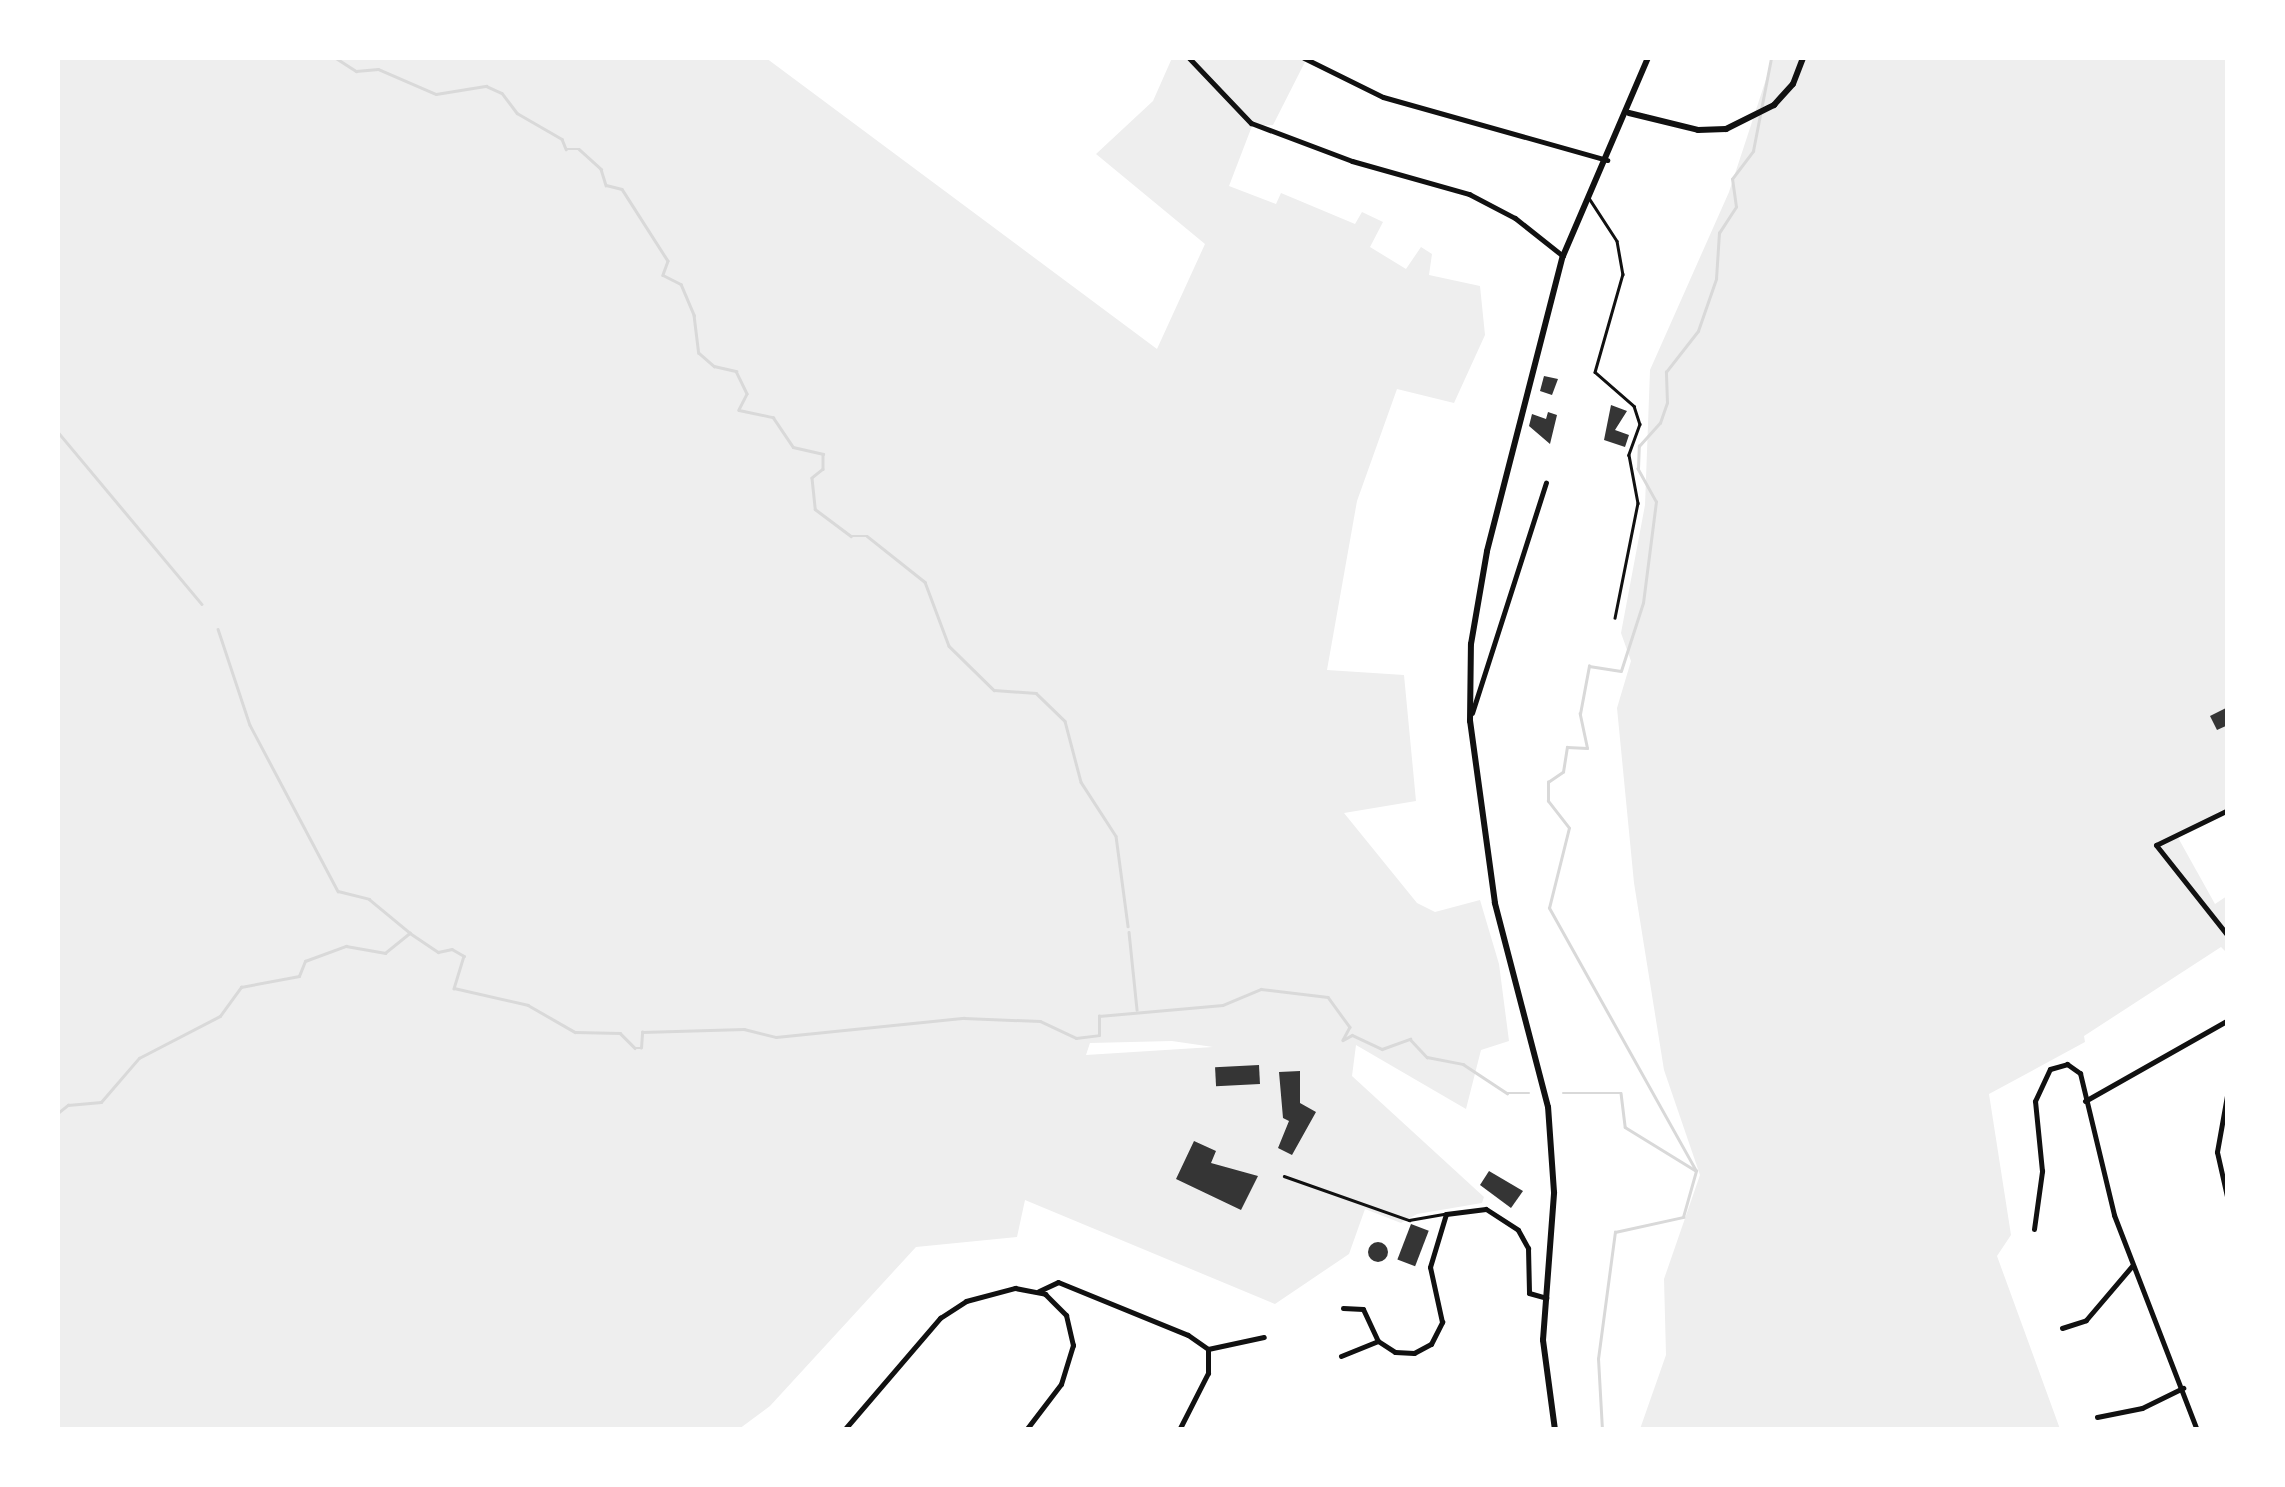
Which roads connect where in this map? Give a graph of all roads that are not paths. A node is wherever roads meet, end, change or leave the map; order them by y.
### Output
1 (1189, 58) edge
2 (1304, 58) edge
3 (1648, 58) edge
4 (1803, 58) edge
5 (1629, 114) junction
6 (1607, 160) junction
7 (1588, 198) junction
8 (1562, 256) junction
9 (1546, 483) dead end
10 (1615, 618) dead end
11 (1470, 720) junction
12 (2228, 810) edge
13 (2228, 936) edge
14 (2228, 1020) edge
15 (2228, 1090) edge
16 (2085, 1101) junction
17 (1284, 1176) dead end
18 (2228, 1201) edge
19 (1446, 1214) junction
20 (2034, 1230) dead end
21 (2132, 1266) junction
22 (1039, 1291) junction
23 (1546, 1298) junction
24 (1344, 1308) dead end
25 (2062, 1328) dead end
26 (1264, 1336) dead end
27 (1378, 1341) junction
28 (1208, 1350) junction
29 (1341, 1356) dead end
30 (2183, 1388) junction
31 (2097, 1417) dead end
32 (844, 1430) edge
33 (1026, 1430) edge
34 (1179, 1430) edge
35 (1555, 1430) edge
36 (2197, 1430) edge

1 - 8 street
2 - 6 street
3 - 5 street
4 - 5 street
5 - 6 street
6 - 7 street
7 - 8 street
7 - 10 lane
8 - 11 street
9 - 11 street
11 - 23 street
12 - 13 street
14 - 16 street
15 - 18 street
16 - 20 street
16 - 21 street
17 - 19 lane
19 - 23 street
19 - 27 street
21 - 25 street
21 - 30 street
22 - 28 street
22 - 32 street
22 - 33 street
23 - 35 street
24 - 27 street
26 - 28 street
27 - 29 street
28 - 34 street
30 - 31 street
30 - 36 street

